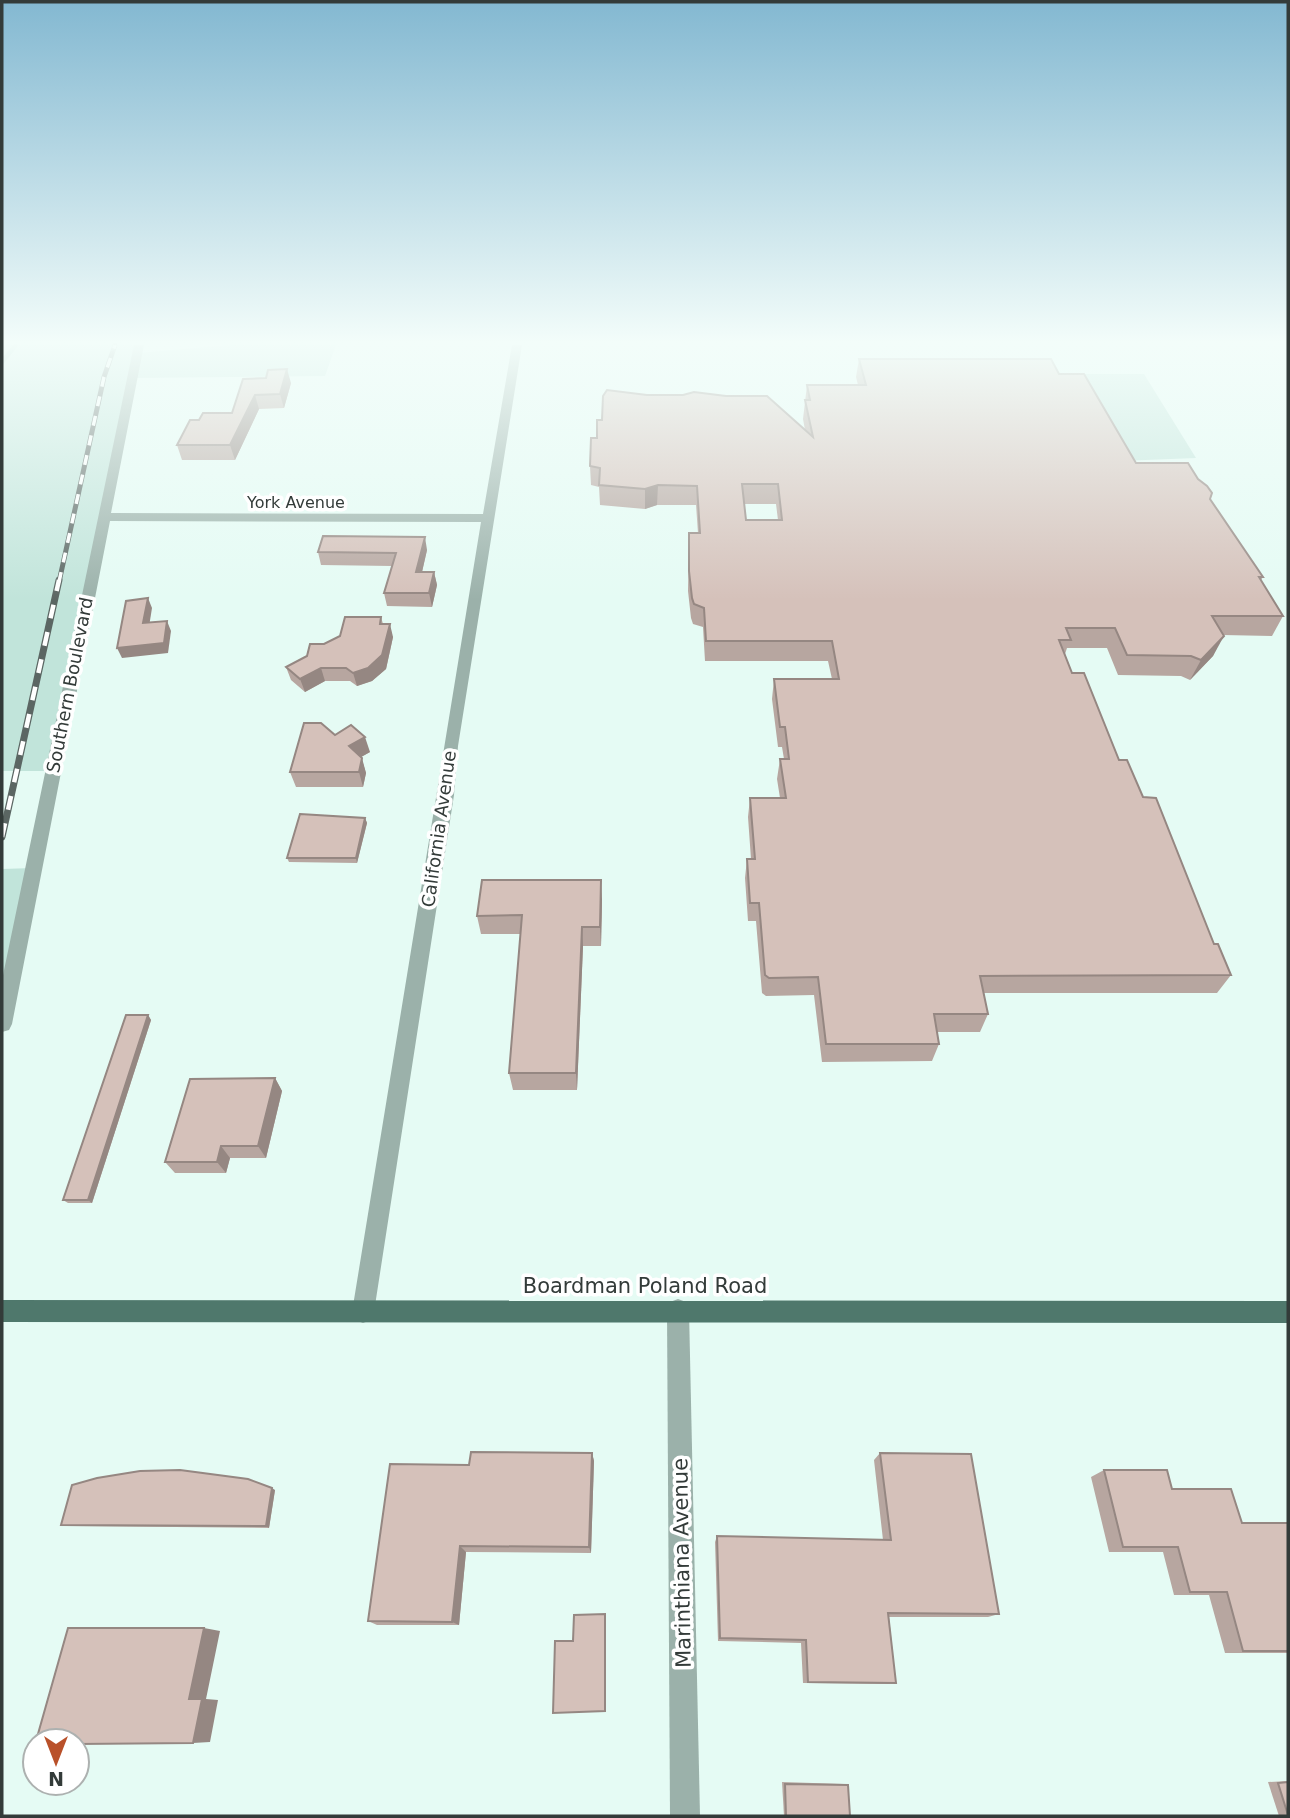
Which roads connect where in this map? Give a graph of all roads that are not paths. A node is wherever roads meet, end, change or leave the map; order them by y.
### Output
1 (121, 430) edge
2 (503, 430) edge
3 (103, 517) junction
4 (489, 518) junction
5 (2, 1024) edge
6 (678, 1310) junction
7 (2, 1311) edge
8 (363, 1312) junction
9 (1288, 1312) edge
10 (685, 1816) edge

1 - 3 street, Southern Boulevard
2 - 4 street, California Avenue
3 - 4 street, York Avenue
3 - 5 street, Southern Boulevard
4 - 8 street, California Avenue
6 - 8 main road, Boardman Poland Road
6 - 9 main road, Boardman Poland Road
6 - 10 street, Marinthiana Avenue
7 - 8 main road, Boardman Poland Road

